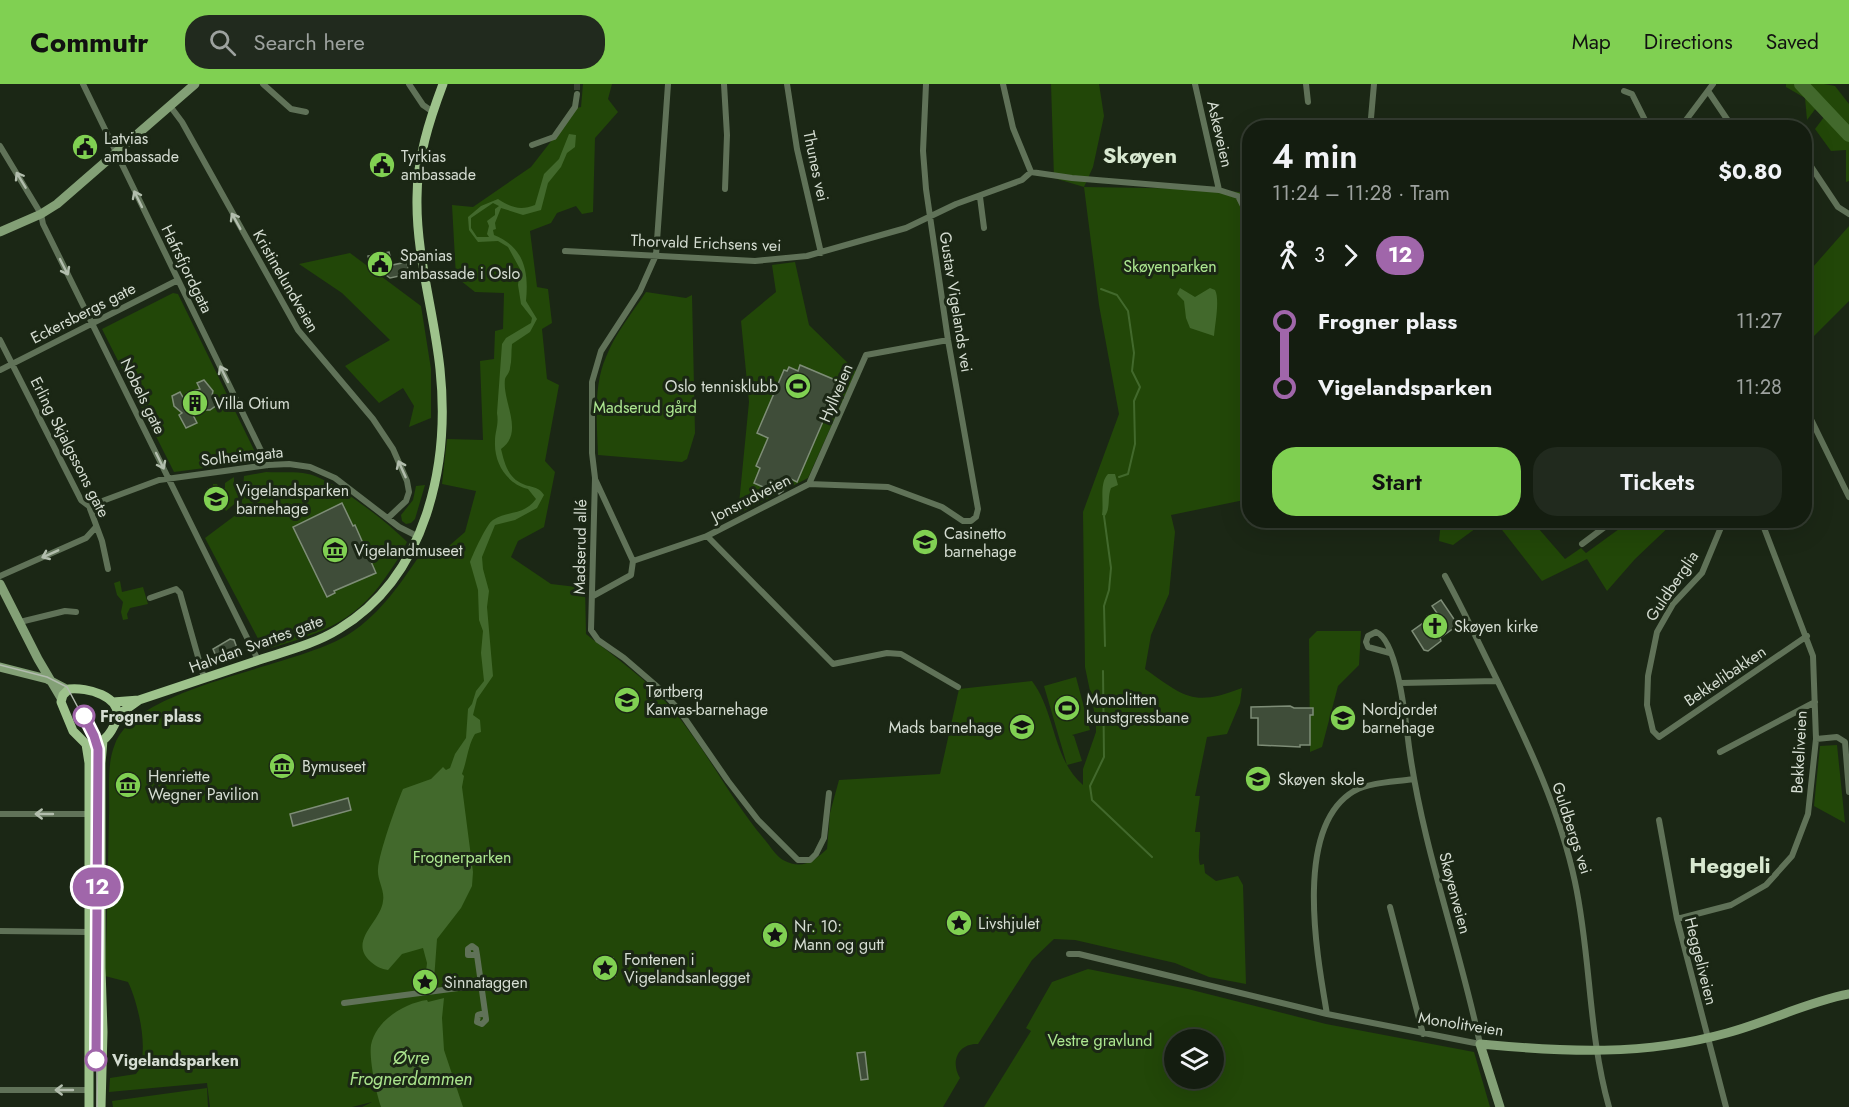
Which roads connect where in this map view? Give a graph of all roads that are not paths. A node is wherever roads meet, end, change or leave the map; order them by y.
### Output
1 (83, 84) edge
2 (195, 84) edge
3 (263, 84) edge
4 (409, 84) edge
5 (443, 84) edge
6 (668, 84) edge
7 (724, 84) edge
8 (787, 84) edge
9 (926, 84) edge
10 (1003, 84) edge
11 (1195, 84) edge
12 (1306, 84) edge
13 (1374, 84) edge
14 (1713, 84) edge
15 (1624, 91) dead end
16 (1708, 91) junction
17 (577, 94) tunnel mouth
18 (1308, 102) dead end
19 (170, 106) junction
20 (306, 112) dead end
21 (433, 112) junction
22 (1371, 118) dead end
23 (1645, 120) edge
24 (1686, 120) edge
25 (1728, 120) edge
26 (0, 146) edge
27 (532, 146) dead end
28 (116, 153) junction
29 (1812, 168) edge
30 (1031, 172) junction
31 (725, 189) dead end
32 (1219, 190) junction
33 (980, 196) junction
34 (1242, 204) edge
35 (41, 214) junction
36 (1849, 214) edge
37 (930, 218) junction
38 (984, 228) dead end
39 (0, 232) edge
40 (565, 251) dead end
41 (821, 253) junction
42 (656, 255) junction
43 (178, 280) junction
44 (93, 324) junction
45 (0, 340) edge
46 (948, 340) junction
47 (12, 364) junction
48 (0, 370) edge
49 (1812, 421) edge
50 (268, 465) junction
51 (169, 478) junction
52 (595, 478) junction
53 (809, 484) junction
54 (1849, 497) edge
55 (89, 506) junction
56 (388, 518) junction
57 (971, 521) joint
58 (96, 527) junction
59 (1603, 528) edge
60 (1721, 528) edge
61 (1764, 528) edge
62 (707, 536) junction
63 (419, 537) junction
64 (1582, 544) dead end
65 (633, 561) junction
66 (108, 569) dead end
67 (0, 576) edge
68 (1445, 576) dead end
69 (0, 584) edge
70 (592, 596) junction
71 (150, 598) dead end
72 (75, 612) dead end
73 (20, 622) junction
74 (1807, 636) junction
75 (1390, 653) dead end
76 (258, 660) junction
77 (0, 667) edge
78 (204, 678) junction
79 (47, 679) junction
80 (1497, 681) junction
81 (1400, 683) junction
82 (958, 687) dead end
83 (64, 694) junction
84 (139, 700) junction
85 (113, 702) junction
86 (1815, 702) junction
87 (118, 715) junction
88 (1659, 737) joint
89 (1816, 739) junction
90 (103, 740) junction
91 (86, 744) junction
92 (1720, 752) dead end
93 (1413, 778) junction
94 (1849, 792) edge
95 (829, 793) dead end
96 (0, 814) edge
97 (89, 814) junction
98 (1659, 820) dead end
99 (1390, 907) dead end
100 (1677, 919) junction
101 (0, 932) edge
102 (89, 932) junction
103 (1069, 954) dead end
104 (477, 955) dead end
105 (481, 985) junction
106 (1849, 994) edge
107 (344, 1003) dead end
108 (485, 1013) dead end
109 (1327, 1014) junction
110 (1423, 1034) junction
111 (1706, 1038) junction
112 (1480, 1044) junction
113 (1596, 1052) junction
114 (0, 1090) edge
115 (89, 1090) junction
116 (89, 1107) edge
117 (101, 1107) edge
118 (1500, 1107) edge
119 (1609, 1107) edge
120 (1726, 1107) edge

1 - 28 street, Hafrsfjordgata
2 - 19 street
3 - 20 street
4 - 21 street
5 - 21 main road, Halvdan Svartes gate
6 - 42 street, Madserud allé
7 - 31 street
8 - 41 street, Thunes vei
9 - 37 street, Gustav Vigelands vei
10 - 30 street
11 - 32 street, Askeveien
12 - 18 street
13 - 22 street
14 - 16 street
15 - 23 street
16 - 24 street
16 - 25 street
17 - 27 street
19 - 28 street
56 -> 19 street, Kristinelundveien
21 - 63 main road, Halvdan Svartes gate
35 -> 26 street, Nobels gate
28 - 35 street
43 -> 28 street, Hafrsfjordgata
29 - 36 street
30 - 32 street
30 - 33 street, Thorvald Erichsens vei
32 - 34 street
33 - 37 street, Thorvald Erichsens vei
33 - 38 street
35 - 39 street
35 -> 44 street, Nobels gate
37 - 41 street, Thorvald Erichsens vei
37 - 46 street, Gustav Vigelands vei
40 - 42 street, Thorvald Erichsens vei
41 - 42 street, Thorvald Erichsens vei
42 - 52 street, Madserud allé
43 - 44 street, Eckersbergs gate
50 -> 43 street, Hafrsfjordgata
44 - 47 street, Eckersbergs gate
44 -> 51 street, Nobels gate
45 - 47 street, Erling Skjalgssons gate
46 - 53 street, Hyllveien
46 - 57 street, Gustav Vigelands vei
47 - 48 street, Eckersbergs gate
47 - 55 street, Erling Skjalgssons gate
49 - 54 street
50 - 51 street, Solheimgata
50 - 56 street, Solheimgata
51 - 55 street, Solheimgata
51 - 76 street, Nobels gate
52 - 65 street
52 - 70 street, Madserud allé
53 - 57 street, Jonsrudveien
53 - 62 street, Jonsrudveien
55 - 58 street, Erling Skjalgssons gate
56 - 63 street, Solheimgata
58 - 66 street, Erling Skjalgssons gate
58 -> 67 street
59 - 64 street
60 - 88 street, Guldberglia
61 - 74 street, Bekkeliveien
62 - 65 street, Jonsrudveien
62 - 82 street
63 - 76 main road, Halvdan Svartes gate
65 - 70 street
68 - 80 street, Guldbergs vei
69 - 73 street
70 - 95 street, Madserud allé
71 - 78 street
72 - 73 street
73 - 79 street
74 - 86 street, Bekkeliveien
74 - 88 street, Bekkelibakken
75 - 81 street, Skøyenveien
76 - 78 main road, Halvdan Svartes gate
77 - 79 street
78 - 84 main road, Halvdan Svartes gate
79 - 83 street
80 - 81 street
80 - 113 street, Guldbergs vei
81 - 93 street, Skøyenveien
83 - 85 main road
83 - 91 main road
84 - 85 main road, Halvdan Svartes gate
84 - 87 main road, Halvdan Svartes gate
85 - 87 main road
86 - 89 street, Bekkeliveien
86 - 92 street
87 - 90 main road
89 - 94 street
89 - 100 street, Bekkeliveien
90 - 91 main road
90 - 117 main road
91 - 97 main road
93 - 109 street
93 - 112 street, Skøyenveien
97 -> 96 street
97 - 102 main road
98 - 100 street, Heggeliveien
99 - 110 street
100 - 111 street, Heggeliveien
101 - 102 street
102 - 115 main road
103 - 109 street, Monolitveien
104 - 105 street
105 - 107 street
105 - 108 street
106 - 111 street, Monolitveien
109 - 110 street, Monolitveien
110 - 112 street, Monolitveien
111 - 113 street, Monolitveien
111 - 120 street, Heggeliveien
112 - 113 street, Monolitveien
112 - 118 street, Skøyenveien
113 - 119 street, Guldbergs vei
115 -> 114 street
115 - 116 main road

